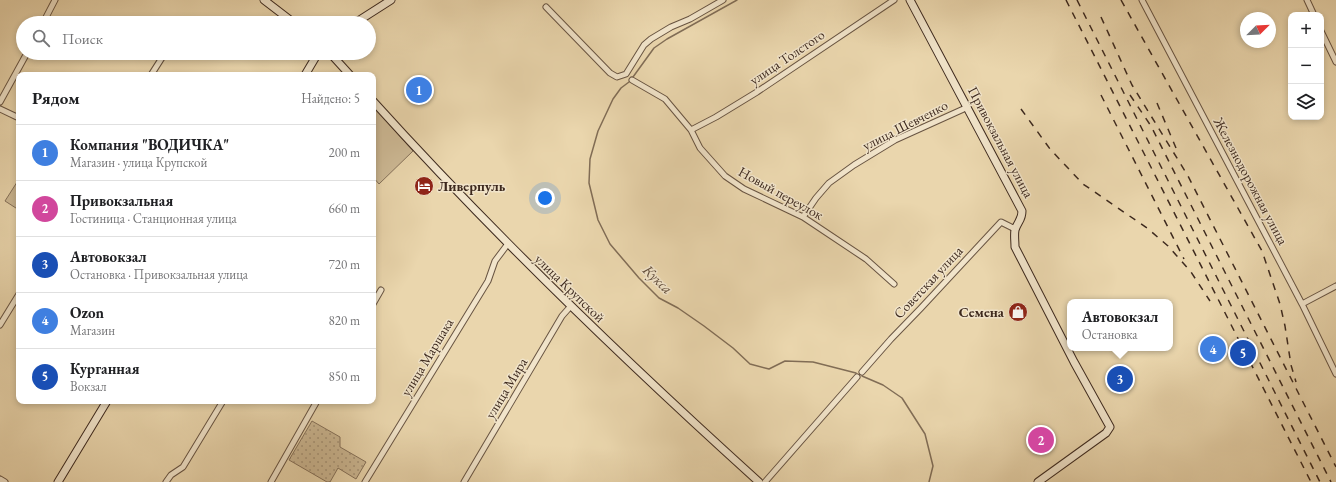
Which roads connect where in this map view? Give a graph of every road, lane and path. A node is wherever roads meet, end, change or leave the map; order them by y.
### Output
1 (56, 0) edge
2 (264, 0) edge
3 (391, 0) edge
4 (723, 0) edge
5 (894, 0) edge
6 (910, 0) edge
7 (1142, 0) edge
8 (1307, 0) edge
9 (546, 7) dead end
10 (1313, 12) edge
11 (47, 16) edge
12 (285, 16) edge
13 (366, 16) edge
14 (1324, 37) edge
15 (23, 60) edge
16 (161, 60) edge
17 (314, 60) edge
18 (336, 60) edge
19 (1336, 62) edge
20 (17, 72) edge
21 (153, 72) edge
22 (307, 72) edge
23 (347, 72) edge
24 (16, 73) edge
25 (632, 80) dead end
26 (0, 102) edge
27 (376, 104) edge
28 (968, 107) junction
29 (0, 109) edge
30 (16, 117) edge
31 (691, 130) junction
32 (803, 217) junction
33 (1015, 229) junction
34 (507, 245) junction
35 (894, 284) dead end
36 (1336, 286) edge
37 (381, 290) dead end
38 (16, 299) edge
39 (376, 299) edge
40 (1302, 304) junction
41 (570, 307) junction
42 (0, 325) edge
43 (1067, 348) edge
44 (1068, 351) edge
45 (862, 372) dead end
46 (1336, 374) edge
47 (858, 377) dead end
48 (105, 404) edge
49 (221, 404) edge
50 (315, 404) edge
51 (0, 479) edge
52 (5, 482) edge
53 (58, 482) edge
54 (166, 482) edge
55 (270, 482) edge
56 (365, 482) edge
57 (464, 482) edge
58 (759, 482) edge
59 (765, 482) edge
60 (1038, 482) edge

1 - 11 street
2 - 12 street
3 - 13 street
4 - 9 street
5 - 31 street, улица Толстого
6 - 28 street, Привокзальная улица
7 - 40 street, Железнодорожная улица
8 - 10 street
14 - 19 street
15 - 20 street
16 - 21 street
17 - 22 street
18 - 23 street
24 - 26 street
25 - 31 street, Новый переулок
27 - 34 street, улица Крупской
28 - 32 street, улица Шевченко
28 - 33 street, Привокзальная улица
29 - 30 street
31 - 32 street, Новый переулок
32 - 35 street, Новый переулок
33 - 43 street, Привокзальная улица
33 - 45 street, Советская улица
34 - 41 street, улица Крупской
34 - 56 street, улица Маршака
36 - 40 street
37 - 39 street
38 - 42 street
40 - 46 street, Железнодорожная улица
41 - 57 street, улица Мира
41 - 58 street, улица Крупской
44 - 60 street, Привокзальная улица
47 - 59 street
48 - 53 street
49 - 54 street
50 - 55 street
51 - 52 street

